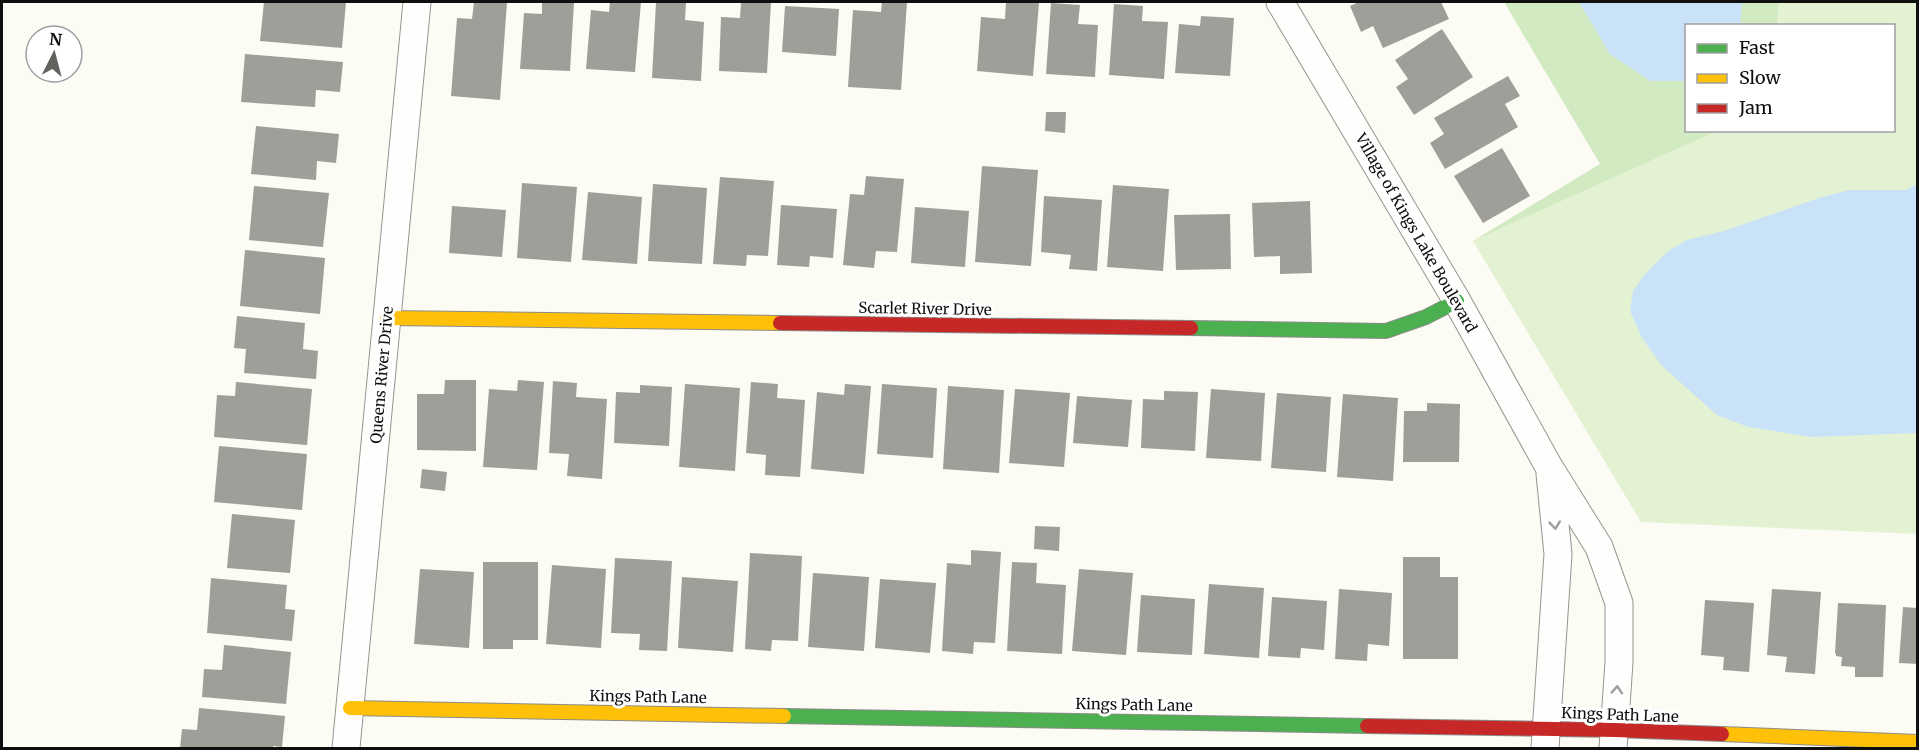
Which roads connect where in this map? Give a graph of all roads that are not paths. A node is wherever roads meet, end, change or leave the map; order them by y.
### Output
1 (417, 2) edge
2 (1280, 2) edge
3 (1457, 302) junction
4 (387, 318) junction
5 (1549, 467) junction
6 (350, 708) junction
7 (1546, 739) edge
8 (1614, 739) edge
9 (1917, 742) edge
10 (346, 748) edge

1 - 4 street, Queens River Drive
2 - 3 street, Village of Kings Lake Boulevard
3 - 4 street, Scarlet River Drive
3 - 5 street, Village of Kings Lake Boulevard
4 - 6 street, Queens River Drive
5 -> 7 street, Village of Kings Lake Boulevard
8 -> 5 street, Village of Kings Lake Boulevard
6 - 7 street, Kings Path Lane
6 - 10 street, Queens River Drive
7 - 8 street, Kings Path Lane
8 - 9 street, Kings Path Lane

